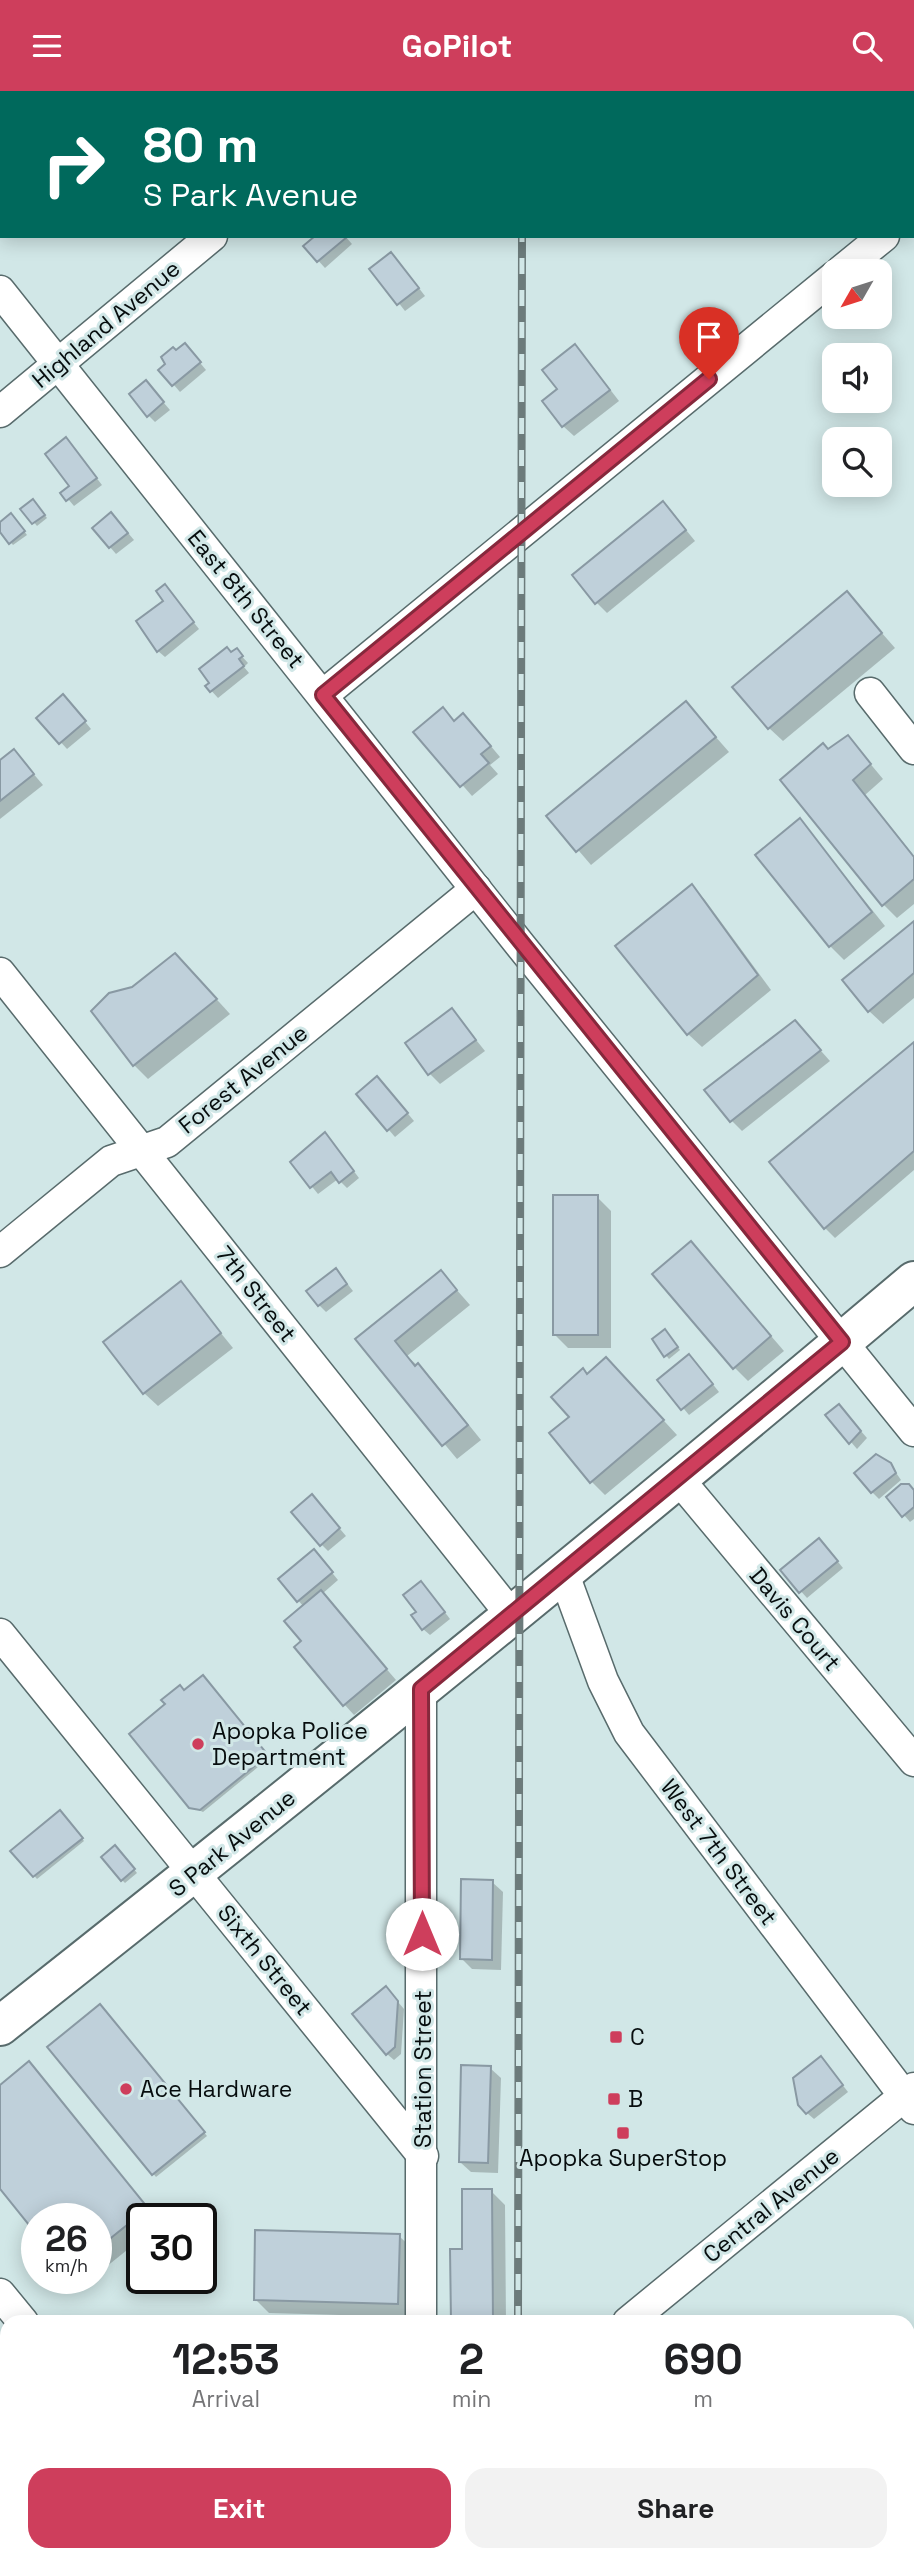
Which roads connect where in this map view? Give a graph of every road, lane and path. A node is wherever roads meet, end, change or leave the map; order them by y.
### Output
1 (210, 238) edge
2 (882, 238) edge
3 (856, 259) edge
4 (822, 288) edge
5 (0, 291) edge
6 (58, 363) junction
7 (0, 412) edge
8 (870, 693) dead end
9 (323, 695) junction
10 (914, 749) edge
11 (476, 889) junction
12 (0, 972) edge
13 (143, 1151) junction
14 (0, 1252) edge
15 (914, 1281) edge
16 (842, 1342) junction
17 (914, 1431) edge
18 (677, 1477) junction
19 (564, 1572) junction
20 (512, 1616) junction
21 (0, 1634) edge
22 (421, 1689) junction
23 (914, 1761) edge
24 (196, 1873) junction
25 (0, 2026) edge
26 (910, 2098) edge
27 (423, 2156) junction
28 (0, 2294) edge
29 (17, 2315) edge
30 (421, 2315) edge
31 (637, 2315) edge

1 - 6 street, Highland Avenue
2 - 3 street
4 - 9 street
5 - 6 street, East 8th Street
6 - 7 street, Highland Avenue
6 - 9 street, East 8th Street
8 - 10 street
9 - 11 street, East 8th Street
11 - 13 street, Forest Avenue
11 - 16 street, East 8th Street
12 - 13 street, 7th Street
13 - 14 street, Forest Avenue
13 - 20 street, 7th Street
15 - 16 main road, S Park Avenue
16 - 17 street, East 8th Street
16 - 18 main road, S Park Avenue
18 - 19 main road, S Park Avenue
18 - 23 street, Davis Court
19 - 20 main road, S Park Avenue
19 - 26 street, West 7th Street
20 - 22 main road, S Park Avenue
21 - 24 street, Sixth Street
22 - 24 main road, S Park Avenue
22 - 27 street, Station Street
24 - 25 main road, S Park Avenue
24 - 27 street, Sixth Street
26 - 31 street, Central Avenue
27 - 30 street, Station Street
28 - 29 street

